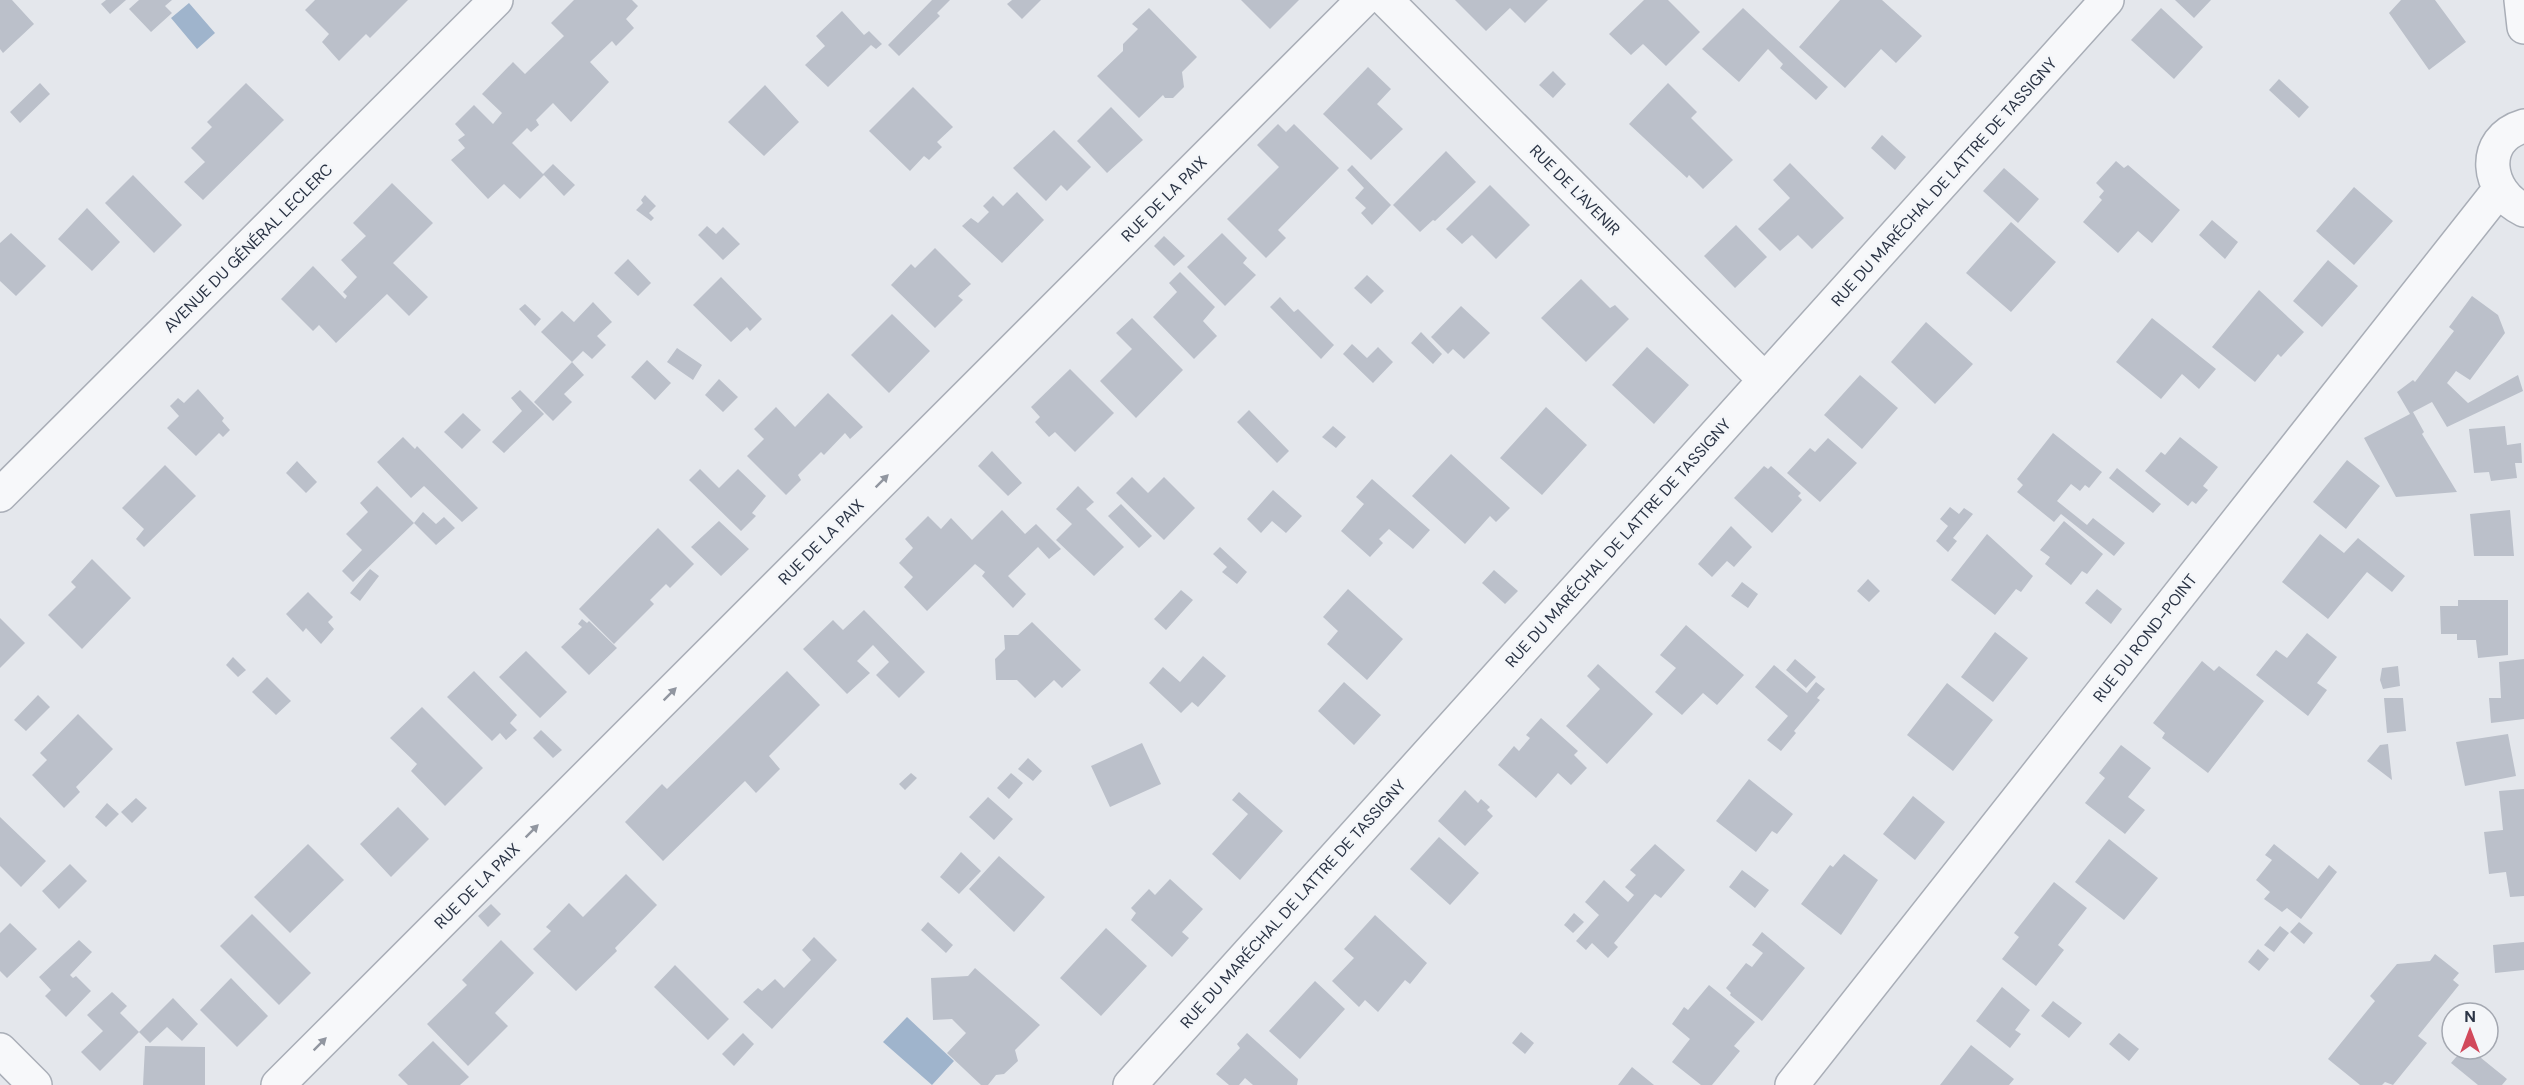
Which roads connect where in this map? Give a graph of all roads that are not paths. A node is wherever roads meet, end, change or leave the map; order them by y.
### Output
1 (496, 0) edge
2 (1363, 0) edge
3 (1386, 0) edge
4 (2107, 0) edge
5 (2521, 0) edge
6 (2524, 27) edge
7 (2524, 126) edge
8 (2499, 190) junction
9 (2524, 210) edge
10 (1765, 380) junction
11 (0, 495) edge
12 (0, 1050) edge
13 (35, 1085) edge
14 (278, 1085) edge
15 (1130, 1085) edge
16 (1792, 1085) edge

1 - 11 street, AVENUE DU GÉNÉRAL LECLERC
14 -> 2 street, RUE DE LA PAIX
3 - 10 street, RUE DE L'AVENIR
4 - 10 street, RUE DU MARÉCHAL DE LATTRE DE TASSIGNY
5 - 6 street
7 - 8 street
8 - 9 street
8 - 16 street, RUE DU ROND-POINT
10 - 15 street, RUE DU MARÉCHAL DE LATTRE DE TASSIGNY
12 - 13 street

